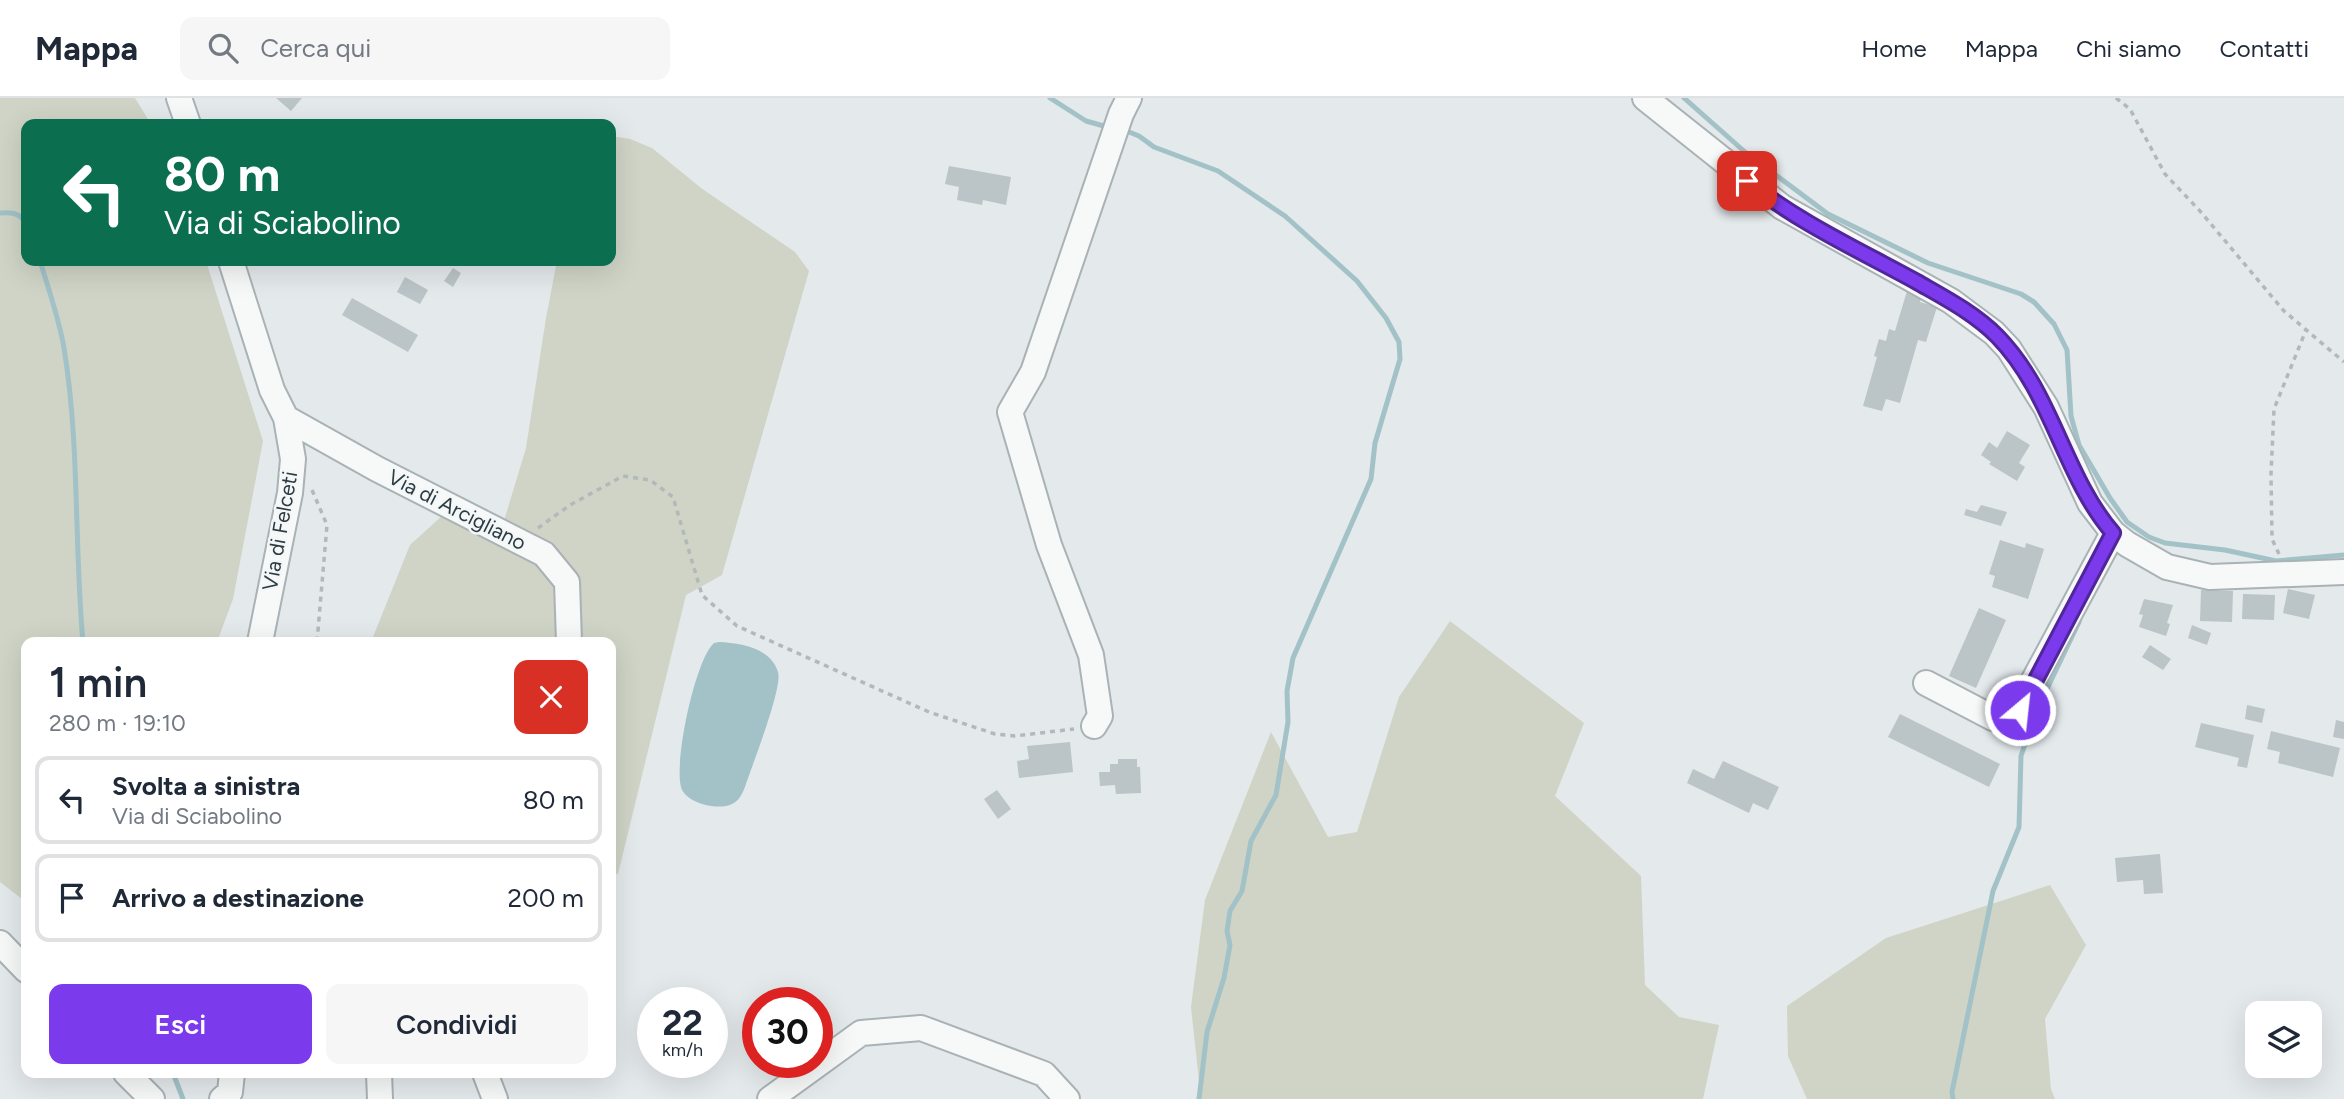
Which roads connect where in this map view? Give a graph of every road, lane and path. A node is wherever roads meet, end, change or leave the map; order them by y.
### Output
1 (179, 98) edge
2 (1129, 98) edge
3 (1645, 98) edge
4 (2116, 98) edge
5 (186, 119) edge
6 (233, 266) edge
7 (2306, 330) junction
8 (2344, 362) edge
9 (286, 418) junction
10 (310, 486) dead end
11 (2113, 533) junction
12 (520, 542) junction
13 (2276, 549) dead end
14 (2344, 572) edge
15 (261, 637) edge
16 (317, 637) edge
17 (569, 637) edge
18 (1926, 683) dead end
19 (1094, 726) joint
20 (0, 943) edge
21 (21, 965) edge
22 (130, 1078) edge
23 (232, 1078) edge
24 (379, 1078) edge
25 (487, 1078) edge
26 (152, 1099) edge
27 (222, 1099) edge
28 (380, 1099) edge
29 (495, 1099) edge
30 (769, 1099) edge
31 (1067, 1099) edge

1 - 5 street
2 - 19 street
3 - 11 street
4 - 7 path
6 - 9 street, Via di Felceti
7 - 8 path
7 - 13 path
9 - 12 street, Via di Arcigliano
9 - 15 street, Via di Felceti
10 - 16 path
11 - 14 street
11 - 18 street
12 - 17 street, Via di Arcigliano
12 - 19 path
20 - 21 street
22 - 26 street
23 - 27 street
24 - 28 street
25 - 29 street
30 - 31 street

